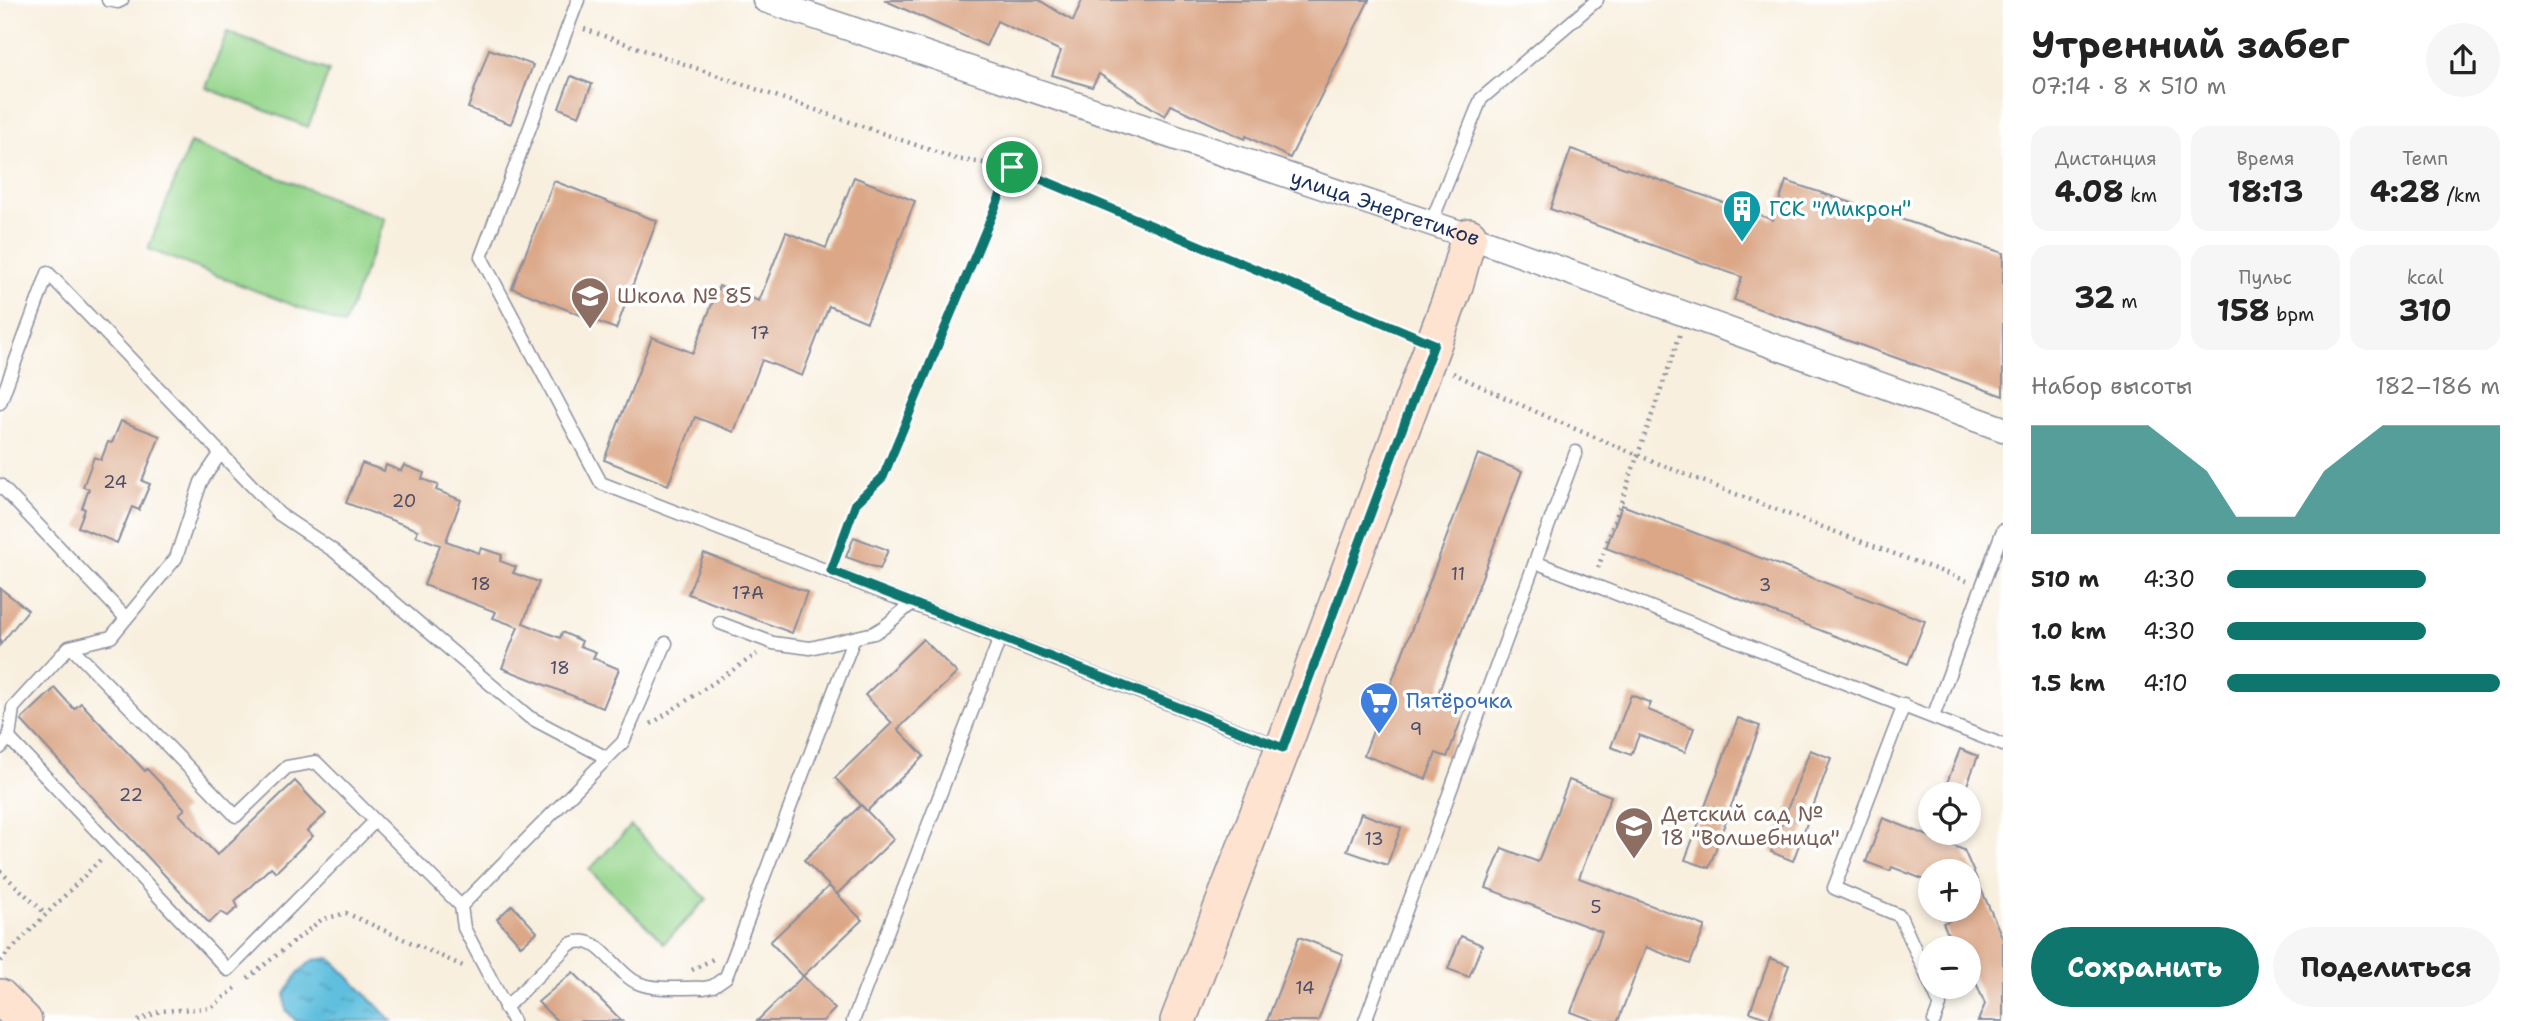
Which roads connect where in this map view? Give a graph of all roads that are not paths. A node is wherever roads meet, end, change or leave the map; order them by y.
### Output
1 (108, 0) edge
2 (122, 0) edge
3 (578, 0) edge
4 (765, 0) edge
5 (1597, 0) edge
6 (1431, 223) junction
7 (1469, 236) junction
8 (0, 403) edge
9 (2003, 429) edge
10 (1576, 452) dead end
11 (220, 454) junction
12 (0, 485) edge
13 (2003, 530) edge
14 (1535, 562) junction
15 (911, 604) junction
16 (126, 618) junction
17 (720, 623) dead end
18 (854, 638) junction
19 (1000, 638) junction
20 (666, 643) dead end
21 (71, 647) junction
22 (1904, 705) junction
23 (1934, 717) junction
24 (9, 738) junction
25 (2003, 745) edge
26 (0, 748) edge
27 (1283, 748) junction
28 (607, 758) junction
29 (375, 821) junction
30 (461, 906) junction
31 (1918, 956) edge
32 (0, 997) edge
33 (1937, 999) edge
34 (505, 1008) junction
35 (24, 1021) edge
36 (513, 1021) edge
37 (853, 1021) edge
38 (1178, 1021) edge
39 (1365, 1021) edge
40 (1934, 1021) edge

1 - 2 lane
3 - 15 lane
4 - 6 street, улица Энергетиков
5 - 6 lane
6 - 7 street, улица Энергетиков
7 - 9 street, улица Энергетиков
7 - 27 street
8 - 11 lane
10 - 14 lane
11 - 16 lane
11 - 28 lane
12 - 16 lane
13 - 23 lane
14 - 22 lane
14 - 39 lane
15 - 18 lane
15 - 19 lane
16 - 21 lane
17 - 18 lane
18 - 34 lane
19 - 27 lane
19 - 37 lane
20 - 28 lane
21 - 24 lane
21 - 29 lane
22 - 23 lane
22 - 31 lane
23 - 25 lane
24 - 26 lane
24 - 29 lane
27 - 38 street
28 - 30 lane
29 - 30 lane
30 - 34 lane
32 - 35 street
33 - 40 lane
34 - 36 lane

